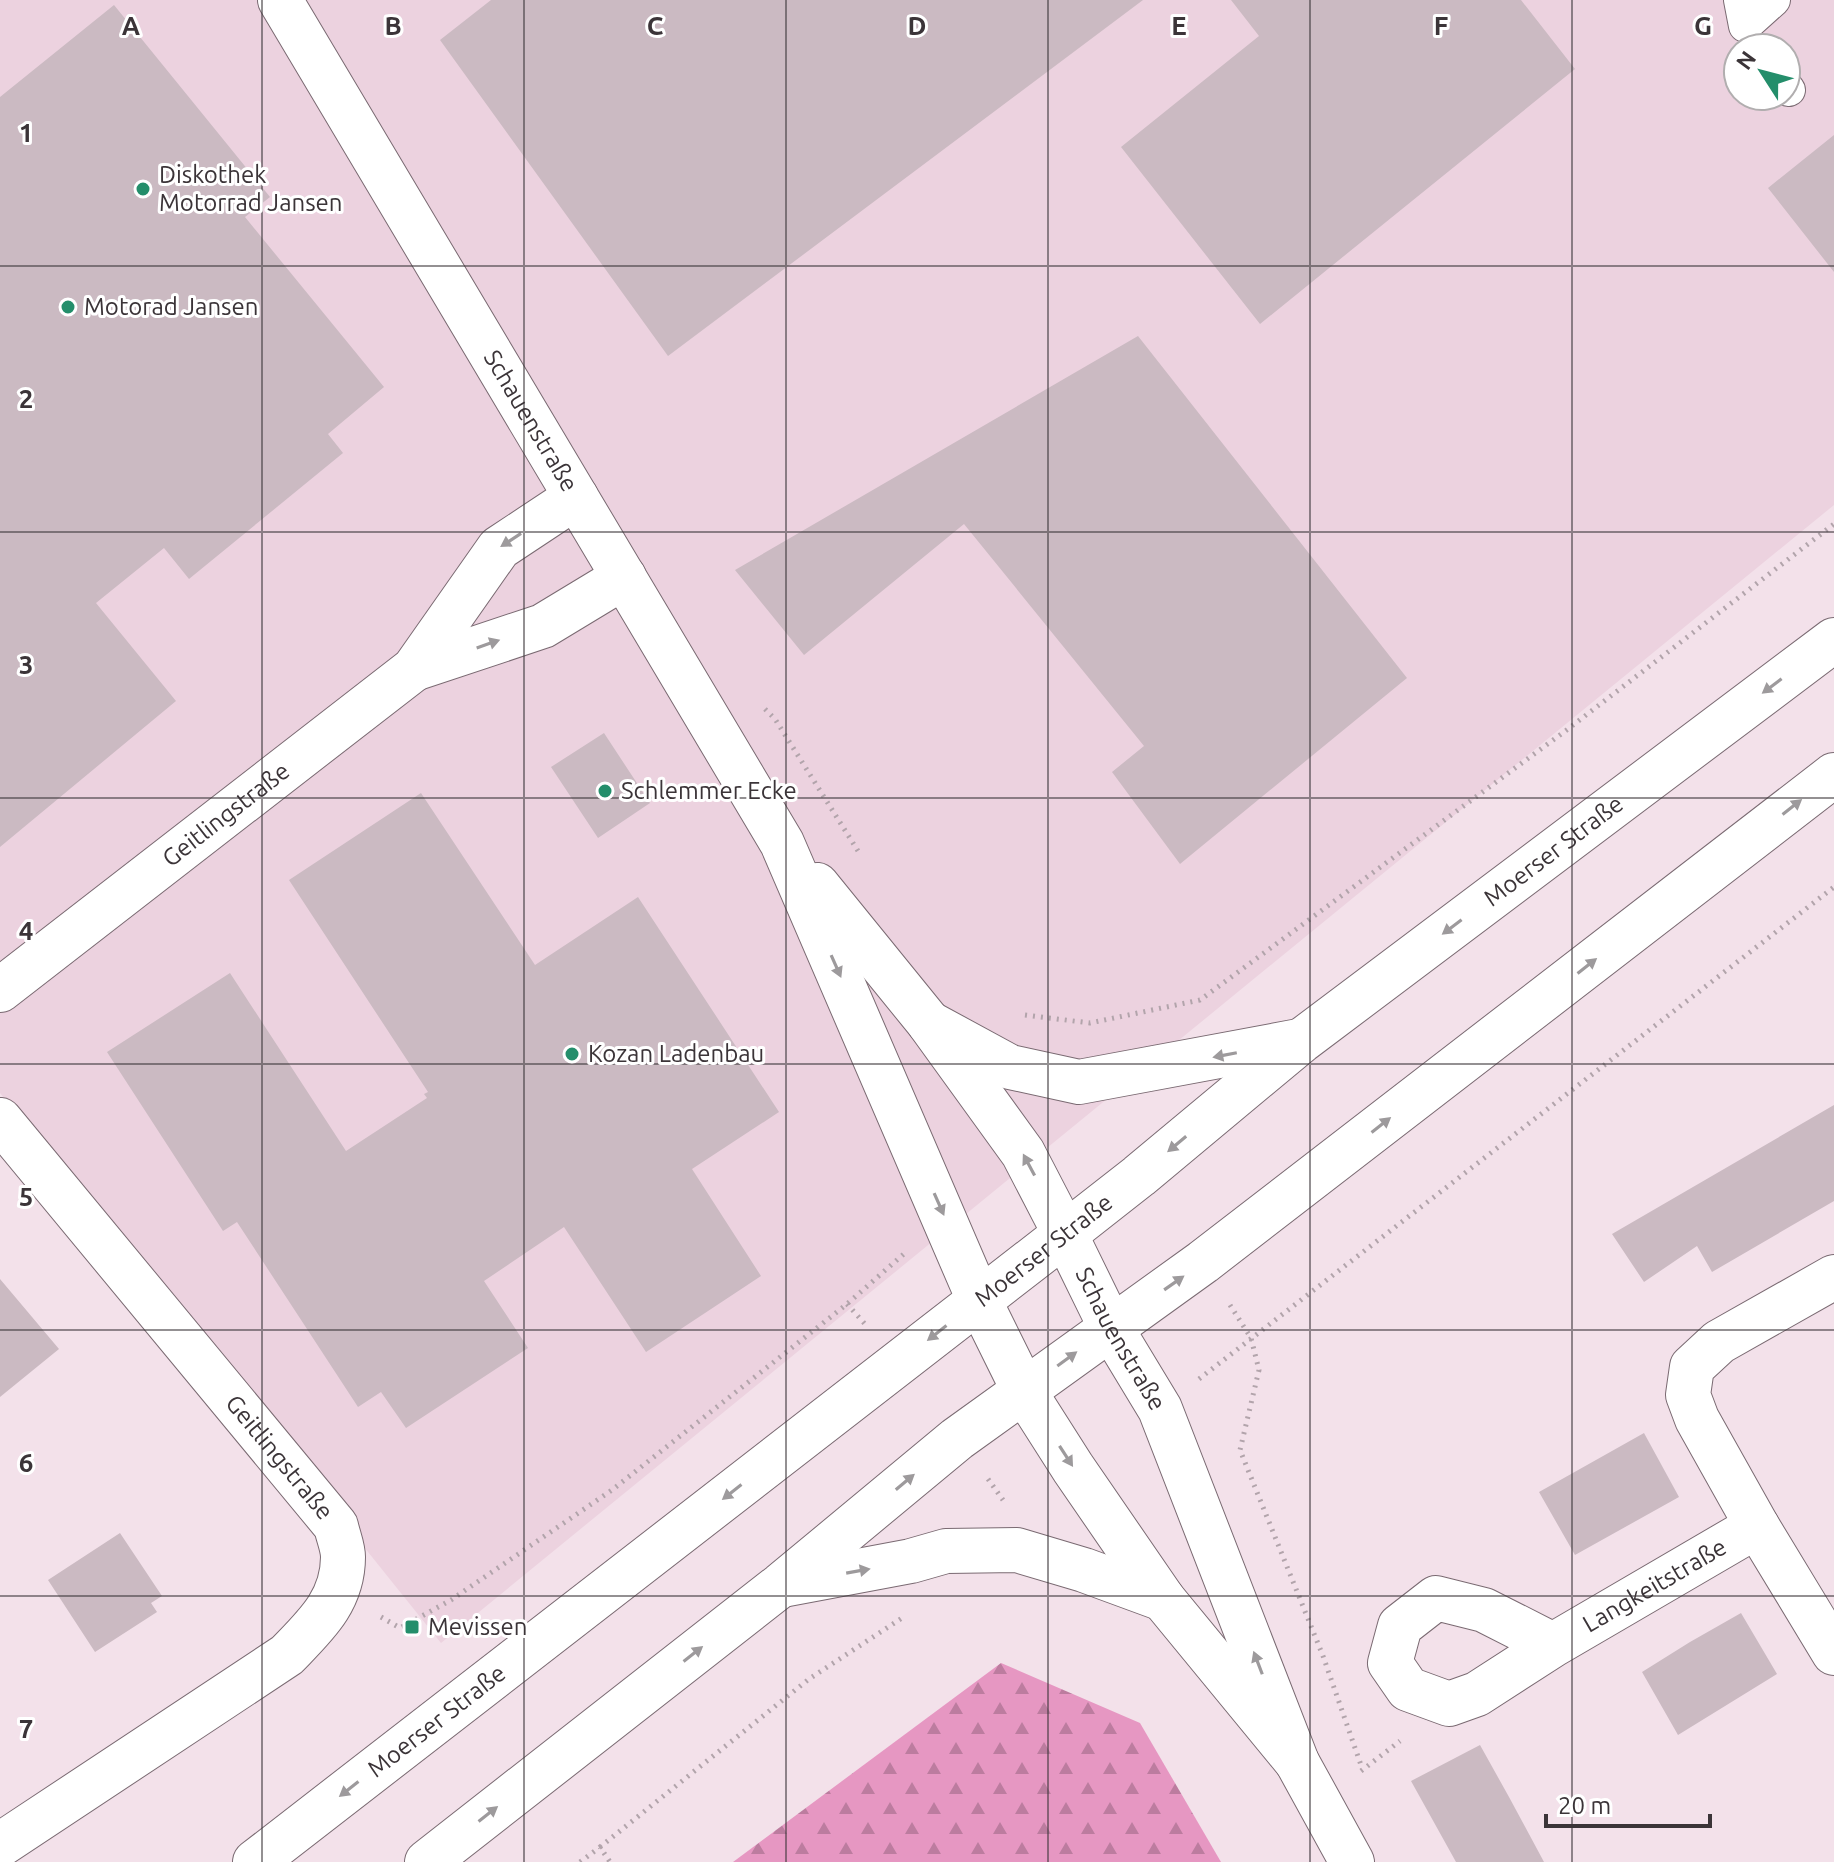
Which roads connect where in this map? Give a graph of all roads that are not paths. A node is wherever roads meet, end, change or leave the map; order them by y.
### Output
1 (280, 0) edge
2 (1724, 0) edge
3 (1774, 0) edge
4 (1749, 25) edge
5 (576, 497) junction
6 (624, 577) junction
7 (1834, 640) edge
8 (414, 669) junction
9 (1834, 775) edge
10 (782, 843) junction
11 (0, 990) edge
12 (929, 1023) junction
13 (1301, 1041) junction
14 (0, 1120) edge
15 (1065, 1234) junction
16 (1834, 1277) edge
17 (979, 1300) junction
18 (1111, 1328) junction
19 (1024, 1391) junction
20 (1757, 1526) junction
21 (781, 1585) junction
22 (1163, 1599) junction
23 (1553, 1645) junction
24 (1834, 1653) edge
25 (1297, 1762) junction
26 (0, 1845) edge
27 (255, 1862) edge
28 (427, 1862) edge
29 (1352, 1862) edge

1 - 5 street, Schauenstraße
2 - 4 lane
3 - 4 lane
5 - 6 street, Schauenstraße
5 -> 8 street, Geitlingstraße
8 -> 6 street, Geitlingstraße
6 - 10 street, Schauenstraße
7 -> 13 street, Moerser Straße
8 - 11 street, Geitlingstraße
18 -> 9 street
10 - 12 street, Schauenstraße
10 -> 17 street, Schauenstraße
13 -> 12 street
15 -> 12 street, Schauenstraße
13 -> 15 street, Moerser Straße
14 - 26 street, Geitlingstraße
15 - 17 street, Moerser Straße
15 - 18 street, Schauenstraße
16 - 20 street
17 - 19 street, Schauenstraße
17 -> 27 street, Moerser Straße
19 -> 18 street
25 -> 18 street, Schauenstraße
21 -> 19 street
19 -> 22 street, Schauenstraße
20 - 23 street, Langkeitstraße
20 - 24 street
21 -> 22 street
28 -> 21 street
22 - 25 street, Schauenstraße
23 - 23 street, Langkeitstraße
25 - 29 street, Schauenstraße

